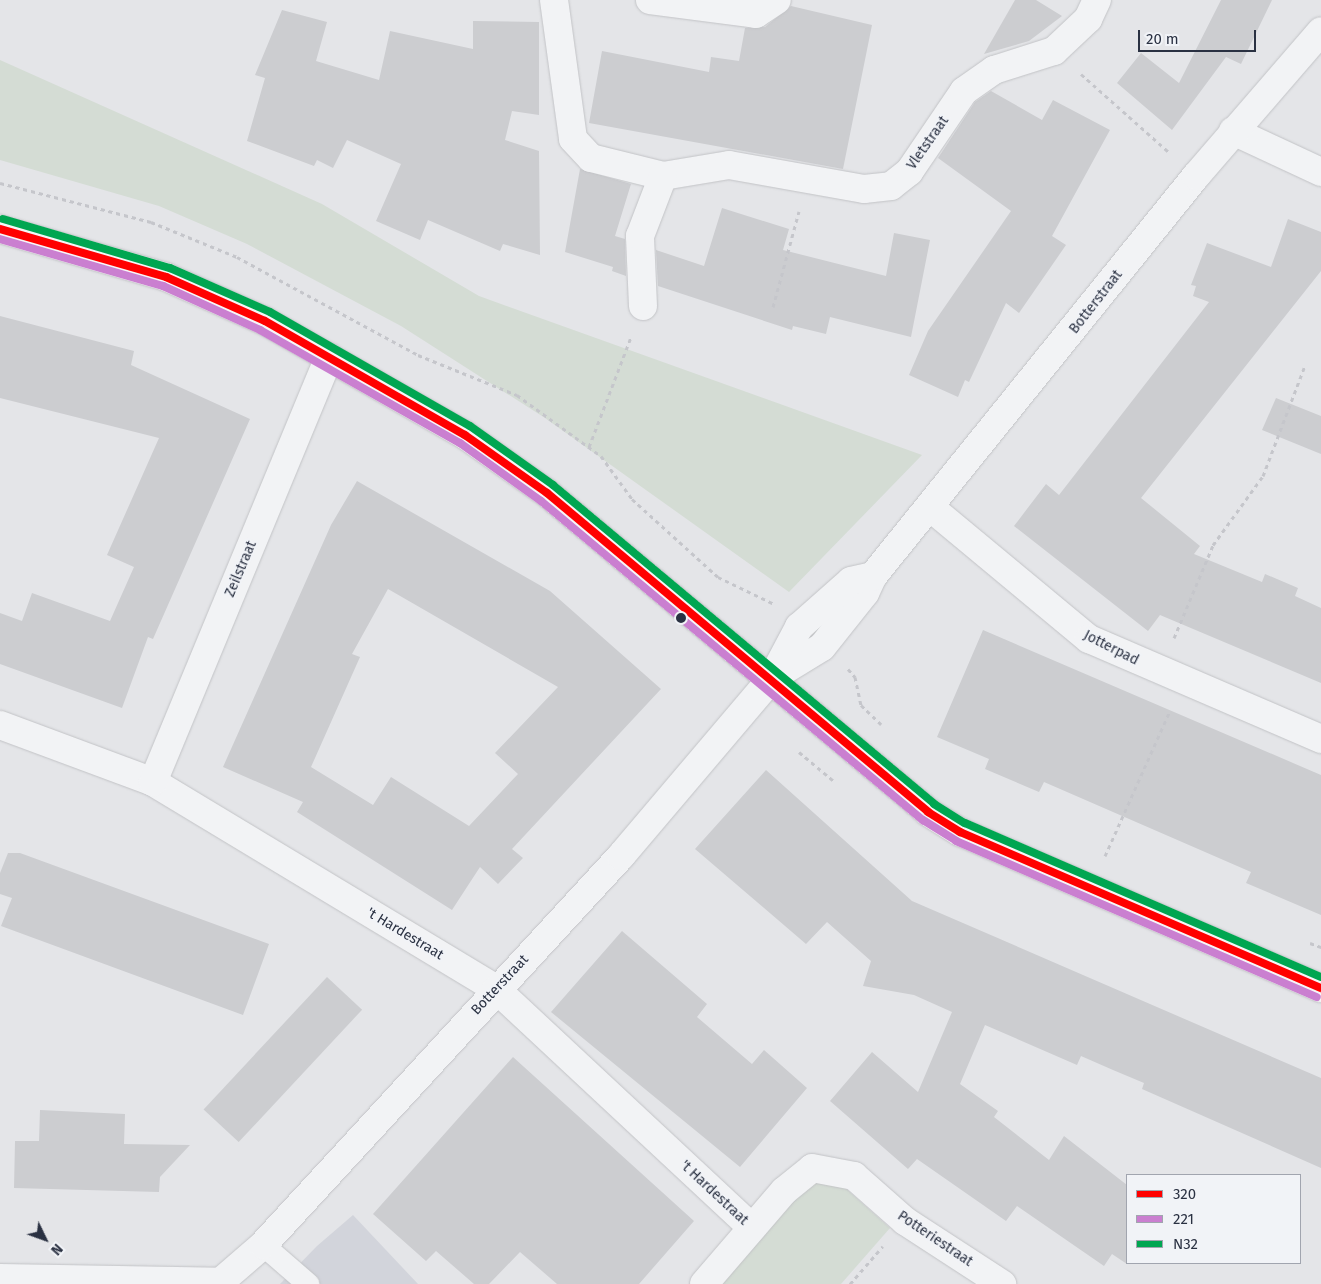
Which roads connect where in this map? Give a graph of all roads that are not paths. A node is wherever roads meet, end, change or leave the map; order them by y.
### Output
1 (554, 0) edge
2 (650, 0) edge
3 (777, 0) edge
4 (1097, 0) edge
5 (1321, 31) edge
6 (1233, 131) junction
7 (1321, 172) edge
8 (663, 176) junction
9 (0, 229) edge
10 (642, 306) road end
11 (329, 357) junction
12 (931, 508) junction
13 (772, 678) junction
14 (0, 725) edge
15 (1321, 740) edge
16 (153, 782) junction
17 (1321, 988) edge
18 (496, 989) junction
19 (752, 1228) junction
20 (264, 1245) junction
21 (0, 1278) edge
22 (219, 1283) edge
23 (308, 1284) edge
24 (704, 1284) edge
25 (1002, 1284) edge

1 - 8 street, Vletstraat
2 - 3 street
4 - 8 street, Vletstraat
5 - 6 street, Botterstraat
6 - 7 street
6 - 12 street, Botterstraat
8 - 10 street
9 - 11 main road
11 - 13 main road
11 - 16 street, Zeilstraat
12 - 13 street, Botterstraat
12 - 15 street, Jotterpad
13 - 17 main road
13 - 18 street, Botterstraat
14 - 16 street, 't Hardestraat
16 - 18 street, 't Hardestraat
18 - 19 street, 't Hardestraat
18 - 20 street, Botterstraat
19 - 24 street
19 - 25 street, Potteriestraat
20 - 22 street, Botterstraat
20 - 23 lane
21 - 22 street, Botterstraat

